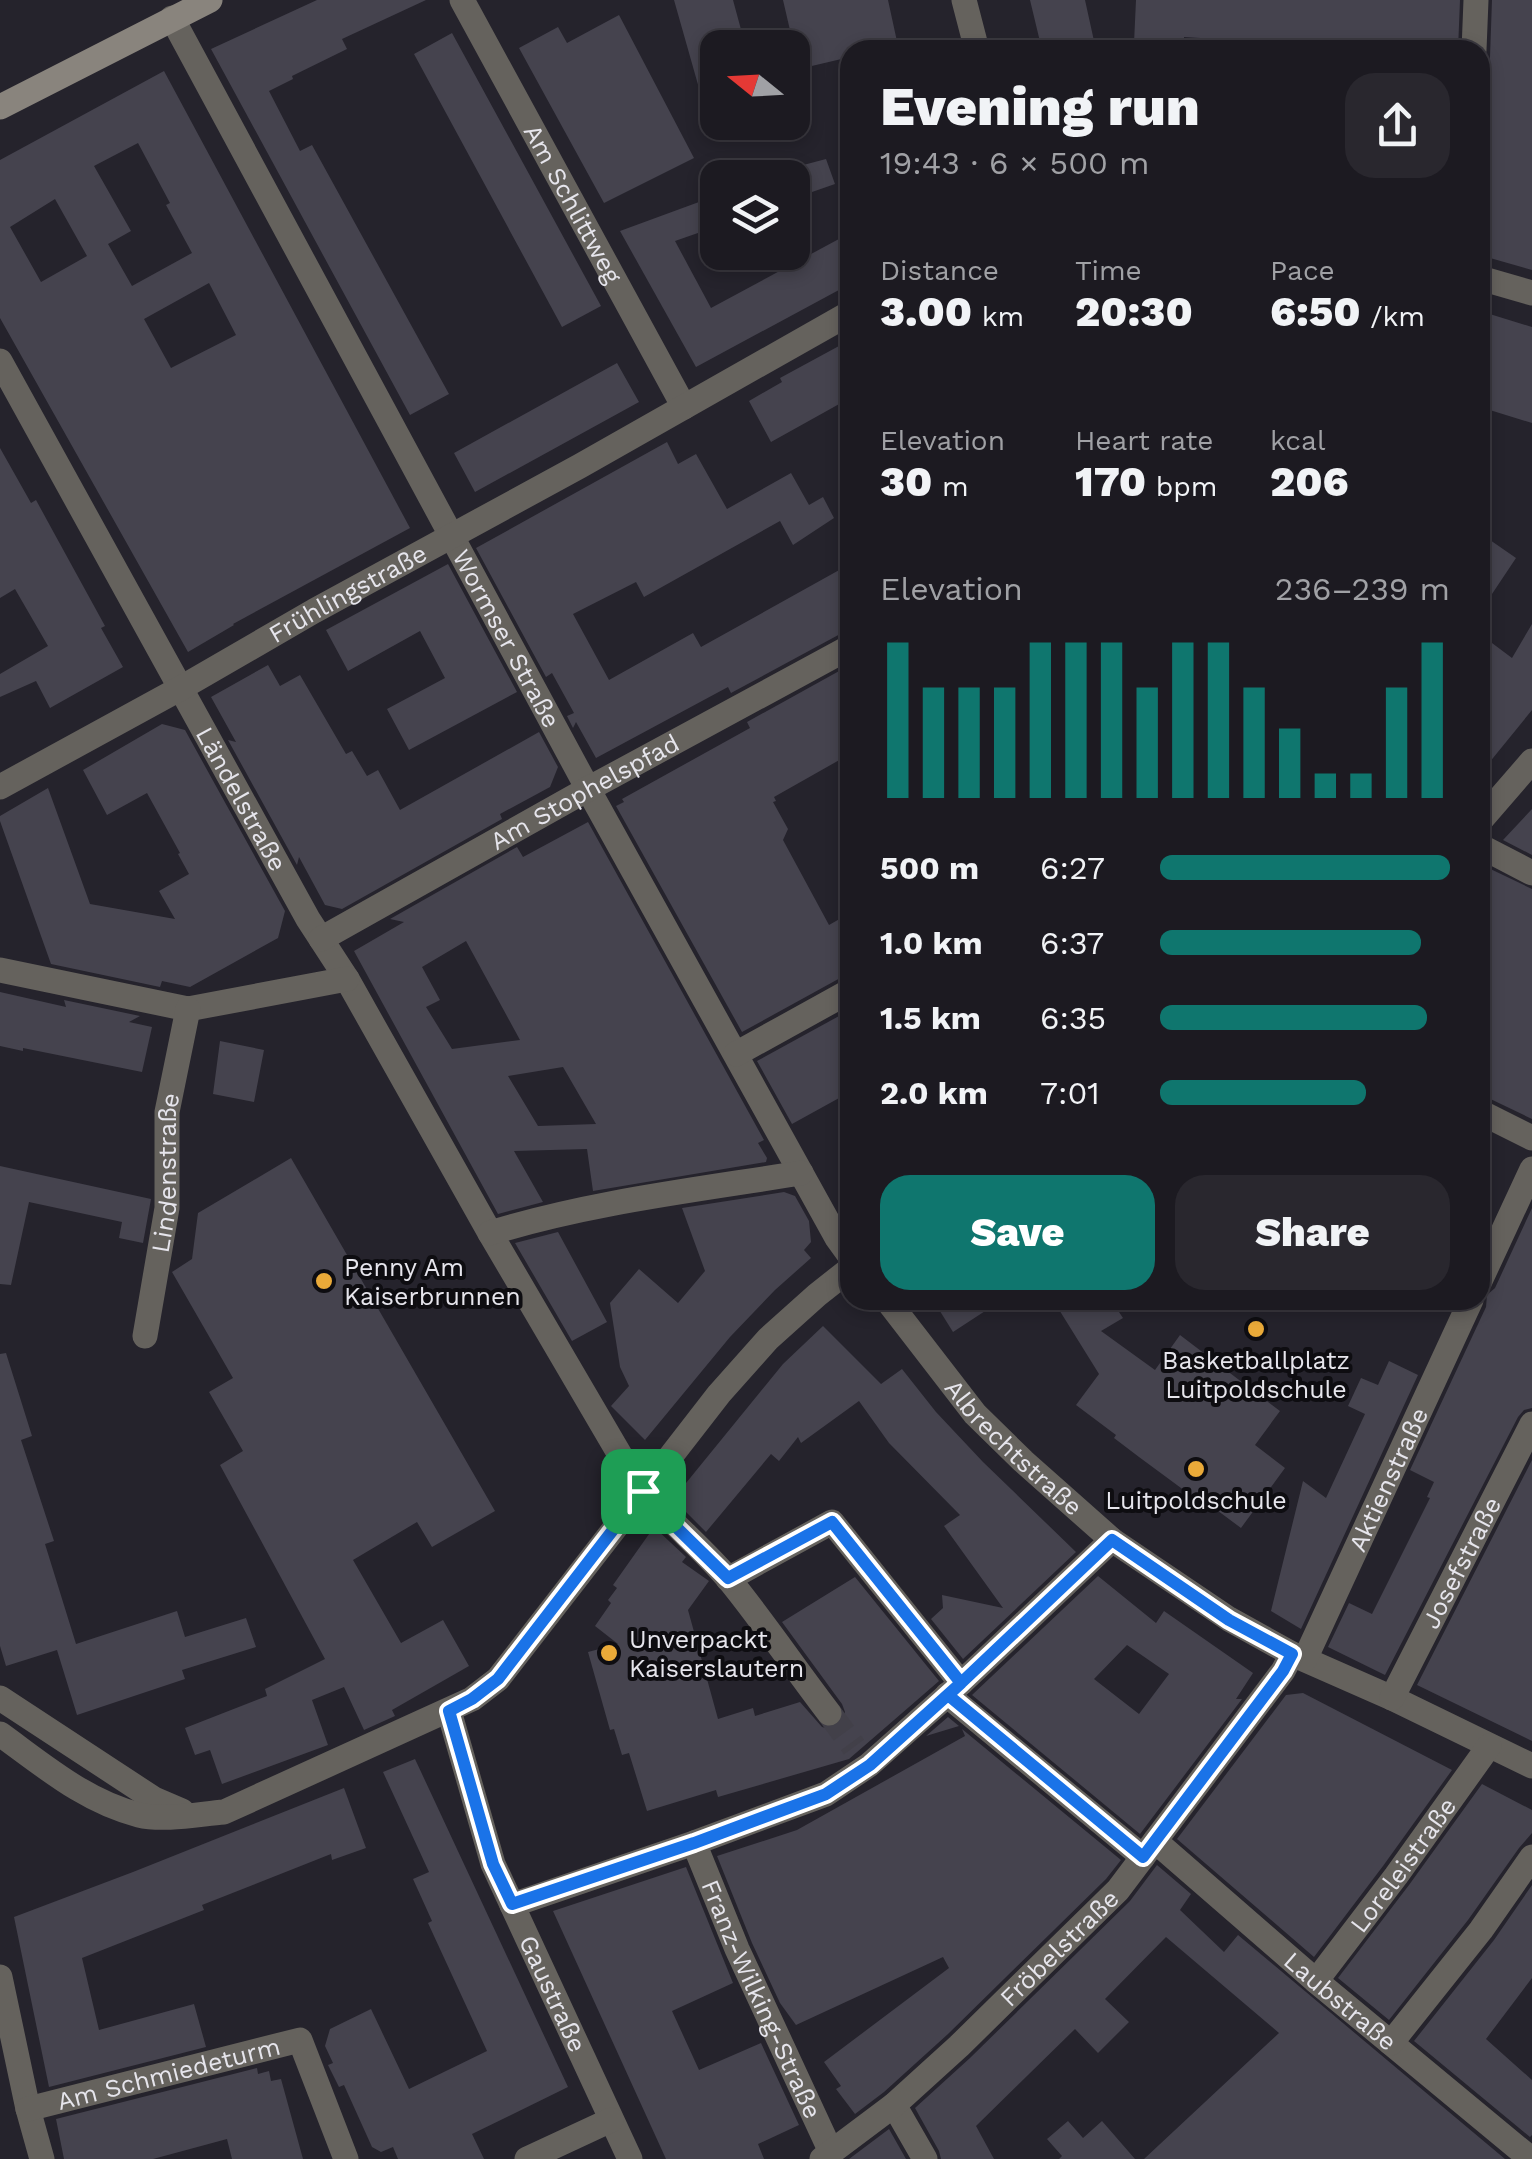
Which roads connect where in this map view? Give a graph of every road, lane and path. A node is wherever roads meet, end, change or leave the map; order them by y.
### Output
1 (210, 0) edge
2 (462, 0) edge
3 (964, 0) edge
4 (1476, 0) edge
5 (172, 18) junction
6 (974, 40) edge
7 (1474, 40) edge
8 (3, 98) edge
9 (1490, 281) edge
10 (1532, 293) edge
11 (840, 319) edge
12 (0, 361) edge
13 (684, 407) junction
14 (451, 537) junction
15 (840, 652) edge
16 (181, 688) junction
17 (1532, 761) edge
18 (0, 787) edge
19 (588, 789) junction
20 (1490, 809) edge
21 (1490, 851) edge
22 (1532, 874) edge
23 (320, 939) junction
24 (0, 970) edge
25 (346, 979) junction
26 (840, 997) edge
27 (188, 1009) junction
28 (736, 1054) junction
29 (1490, 1117) edge
30 (1532, 1138) edge
31 (1532, 1169) edge
32 (801, 1173) junction
33 (490, 1232) junction
34 (840, 1242) edge
35 (1490, 1260) edge
36 (840, 1278) edge
37 (895, 1310) edge
38 (1467, 1310) edge
39 (146, 1336) dead end
40 (1532, 1424) edge
41 (643, 1491) junction
42 (1112, 1540) junction
43 (728, 1578) junction
44 (1299, 1656) junction
45 (954, 1689) junction
46 (0, 1698) edge
47 (1392, 1698) junction
48 (449, 1711) junction
49 (829, 1713) tunnel mouth
50 (0, 1734) edge
51 (1489, 1746) junction
52 (1532, 1766) edge
53 (191, 1815) junction
54 (694, 1843) junction
55 (1149, 1849) junction
56 (1532, 1857) edge
57 (512, 1904) junction
58 (0, 1977) edge
59 (1316, 1981) junction
60 (1391, 2042) junction
61 (894, 2105) junction
62 (28, 2109) junction
63 (611, 2120) junction
64 (826, 2156) edge
65 (42, 2159) edge
66 (346, 2159) edge
67 (527, 2159) edge
68 (630, 2159) edge
69 (925, 2159) edge
70 (1531, 2159) edge

1 - 5 street
2 - 13 street, Am Schlittweg
3 - 6 street
4 - 7 street
5 - 8 street
5 - 14 street, Wormser Straße
9 - 10 street
11 - 13 street, Frühlingstraße
12 - 16 street, Ländelstraße
13 - 14 street, Frühlingstraße
14 - 16 street, Frühlingstraße
14 - 19 street, Wormser Straße
15 - 19 street, Am Stophelspfad
16 - 18 street, Frühlingstraße
16 - 23 street, Ländelstraße
17 - 20 street
19 - 23 street, Am Stophelspfad
19 - 28 street, Wormser Straße
21 - 22 street
23 - 25 street, Ländelstraße
24 - 27 street
25 - 27 street
25 - 33 street, Ländelstraße
26 - 28 street
27 - 39 street, Lindenstraße
28 - 32 street, Wormser Straße
29 - 30 street
31 - 35 street
32 - 33 street
32 - 34 street, Wormser Straße
33 - 41 street, Ländelstraße
36 - 41 street
37 - 42 street, Albrechtstraße
38 - 44 street, Aktienstraße
40 - 47 street, Josefstraße
41 - 43 street, Ländelstraße
41 - 48 street
42 - 44 street, Albrechtstraße
42 - 45 street
43 - 45 street, Laubstraße
43 - 49 street, Ländelstraße
44 - 47 street, Albrechtstraße
44 - 55 street, Fröbelstraße
45 - 54 street
45 - 55 street, Laubstraße
46 - 53 street
47 - 51 street, Albrechtstraße
48 - 53 street
48 - 57 street, Gaustraße
50 - 53 street
51 - 52 street, Albrechtstraße
51 - 59 street, Loreleistraße
54 - 57 street
54 - 64 street, Franz-Wilking-Straße
55 - 59 street, Laubstraße
55 - 61 street, Fröbelstraße
56 - 60 street
57 - 63 street, Gaustraße
58 - 62 street
59 - 60 street, Laubstraße
60 - 70 street, Laubstraße
61 - 64 street, Fröbelstraße
61 - 69 street
62 - 65 street
62 - 66 street, Am Schmiedeturm
63 - 67 street
63 - 68 street, Gaustraße

